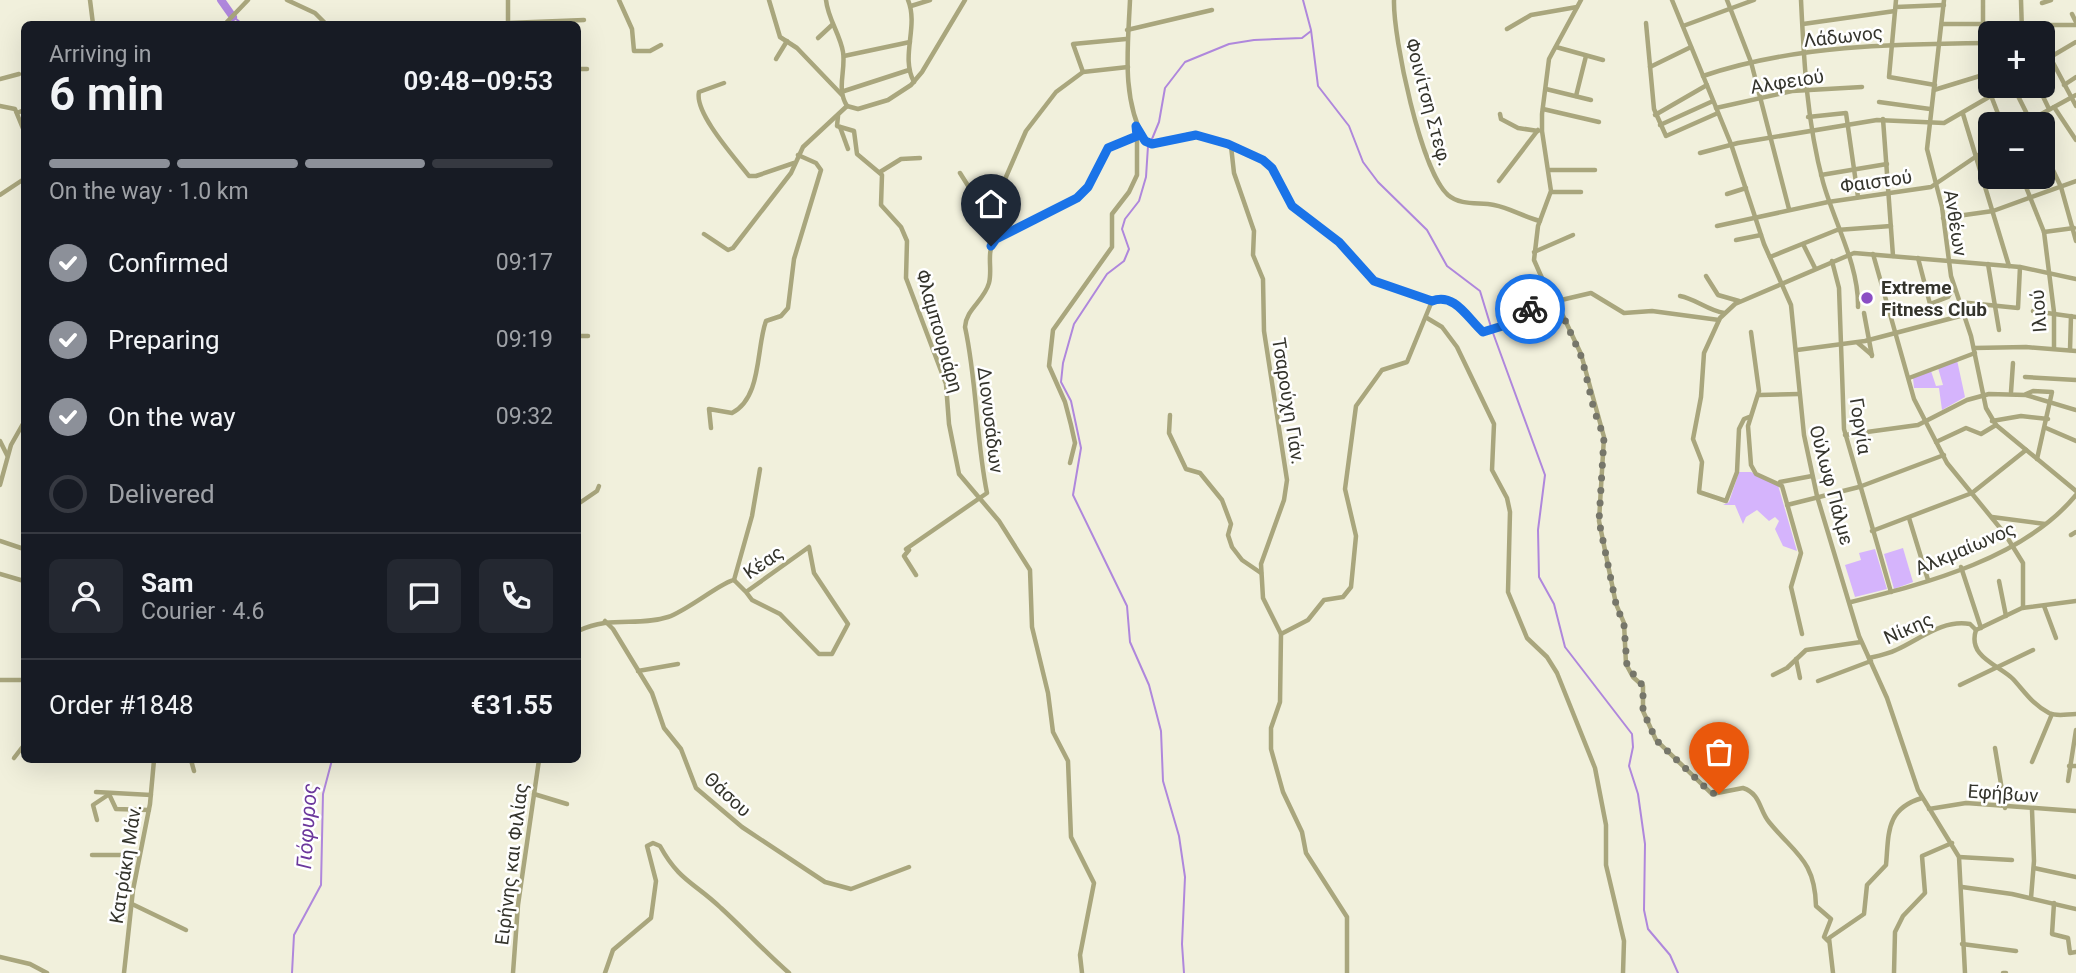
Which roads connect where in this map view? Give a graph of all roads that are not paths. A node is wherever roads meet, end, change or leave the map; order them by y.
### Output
1 (90, 0) edge
2 (248, 0) edge
3 (287, 0) edge
4 (508, 0) edge
5 (619, 0) edge
6 (769, 0) edge
7 (826, 0) edge
8 (908, 0) edge
9 (930, 0) edge
10 (965, 0) edge
11 (1130, 0) edge
12 (1394, 0) edge
13 (1581, 0) edge
14 (1672, 0) edge
15 (1727, 0) edge
16 (1754, 0) edge
17 (1801, 0) edge
18 (1896, 0) edge
19 (1983, 0) edge
20 (2021, 0) edge
21 (2051, 0) edge
22 (1944, 2) edge
23 (2042, 3) dead end
24 (911, 6) junction
25 (1577, 7) junction
26 (1731, 8) junction
27 (1896, 9) junction
28 (1212, 10) dead end
29 (2072, 14) dead end
30 (584, 20) dead end
31 (93, 21) edge
32 (228, 21) edge
33 (323, 21) edge
34 (508, 21) edge
35 (565, 21) edge
36 (1983, 21) edge
37 (2021, 21) edge
38 (1647, 23) dead end
39 (1978, 23) edge
40 (2076, 23) edge
41 (1802, 24) junction
42 (1942, 24) junction
43 (2055, 24) edge
44 (832, 25) junction
45 (1683, 26) junction
46 (1507, 29) dead end
47 (1127, 30) junction
48 (818, 38) dead end
49 (1126, 39) junction
50 (787, 41) junction
51 (910, 42) junction
52 (2076, 42) edge
53 (1978, 43) edge
54 (1892, 44) junction
55 (1940, 44) junction
56 (661, 45) dead end
57 (1556, 47) junction
58 (1691, 47) junction
59 (1803, 54) junction
60 (2055, 54) edge
61 (844, 56) junction
62 (1586, 56) junction
63 (776, 59) dead end
64 (1603, 60) dead end
65 (1751, 62) junction
66 (1128, 67) junction
67 (1650, 67) junction
68 (2055, 67) edge
69 (581, 69) edge
70 (587, 69) dead end
71 (909, 70) junction
72 (1083, 72) junction
73 (19, 74) dead end
74 (1703, 76) junction
75 (1978, 76) edge
76 (2076, 78) edge
77 (0, 79) edge
78 (914, 82) junction
79 (724, 83) dead end
80 (1707, 85) junction
81 (2064, 85) junction
82 (1862, 87) dead end
83 (1934, 87) junction
84 (1546, 89) junction
85 (1805, 89) junction
86 (842, 93) junction
87 (1576, 96) junction
88 (2073, 96) edge
89 (1761, 97) junction
90 (1988, 98) edge
91 (2046, 98) edge
92 (1591, 100) dead end
93 (1713, 101) junction
94 (1879, 102) dead end
95 (0, 106) edge
96 (847, 106) junction
97 (2076, 106) edge
98 (1930, 108) junction
99 (2052, 108) junction
100 (1543, 109) junction
101 (21, 111) edge
102 (1717, 111) junction
103 (2046, 112) edge
104 (17, 113) junction
105 (1500, 114) dead end
106 (1963, 114) junction
107 (1656, 115) junction
108 (838, 116) junction
109 (1808, 117) junction
110 (1883, 120) junction
111 (1600, 122) dead end
112 (21, 123) edge
113 (1928, 123) junction
114 (1660, 125) junction
115 (1849, 125) junction
116 (1136, 126) junction
117 (840, 127) junction
118 (1540, 131) junction
119 (1811, 131) junction
120 (1137, 136) junction
121 (1771, 137) junction
122 (2076, 140) edge
123 (1731, 144) junction
124 (1231, 146) junction
125 (848, 149) dead end
126 (1700, 153) dead end
127 (798, 155) junction
128 (1978, 155) edge
129 (1975, 157) junction
130 (920, 158) dead end
131 (794, 163) junction
132 (1887, 164) junction
133 (1550, 170) junction
134 (1595, 170) dead end
135 (1853, 170) junction
136 (880, 172) junction
137 (960, 173) dead end
138 (2055, 174) edge
139 (1821, 175) junction
140 (21, 181) edge
141 (1499, 181) dead end
142 (2076, 181) edge
143 (1936, 185) junction
144 (2061, 187) junction
145 (1746, 188) junction
146 (2027, 189) edge
147 (1551, 192) junction
148 (1581, 192) dead end
149 (1889, 192) junction
150 (1727, 194) dead end
151 (0, 195) edge
152 (1858, 197) junction
153 (2030, 197) junction
154 (1828, 202) junction
155 (1788, 209) junction
156 (1993, 211) junction
157 (1755, 217) junction
158 (1943, 218) junction
159 (1540, 221) junction
160 (1717, 226) dead end
161 (1891, 226) junction
162 (2075, 228) edge
163 (1837, 230) junction
164 (2044, 232) junction
165 (704, 234) dead end
166 (1761, 234) junction
167 (1573, 235) dead end
168 (1736, 240) dead end
169 (2076, 241) edge
170 (1804, 244) junction
171 (1534, 252) junction
172 (1848, 254) junction
173 (1872, 254) junction
174 (1893, 256) junction
175 (1770, 257) junction
176 (1918, 258) junction
177 (1947, 260) junction
178 (1832, 261) junction
179 (1987, 264) junction
180 (2009, 266) junction
181 (2021, 267) junction
182 (1815, 268) junction
183 (2049, 271) junction
184 (1706, 276) dead end
185 (2076, 279) edge
186 (1782, 283) junction
187 (1954, 287) junction
188 (1680, 296) dead end
189 (1432, 301) junction
190 (1554, 301) junction
191 (1740, 302) junction
192 (1959, 302) junction
193 (1994, 306) junction
194 (1858, 307) dead end
195 (2033, 311) dead end
196 (2054, 312) junction
197 (1725, 313) junction
198 (1864, 313) dead end
199 (1964, 315) junction
200 (2073, 317) edge
201 (1427, 318) junction
202 (1719, 320) junction
203 (1999, 330) dead end
204 (1751, 332) dead end
205 (1896, 334) junction
206 (581, 336) edge
207 (588, 336) dead end
208 (1870, 340) junction
209 (1858, 342) junction
210 (1840, 346) junction
211 (2054, 348) junction
212 (1797, 350) junction
213 (1974, 350) junction
214 (2073, 351) edge
215 (2012, 363) dead end
216 (2025, 377) dead end
217 (1909, 378) junction
218 (2076, 380) edge
219 (2011, 393) junction
220 (1799, 394) junction
221 (1759, 395) junction
222 (1982, 395) junction
223 (2026, 395) junction
224 (2051, 401) junction
225 (2076, 410) edge
226 (1170, 415) dead end
227 (1749, 417) junction
228 (2048, 419) junction
229 (1926, 422) junction
230 (1994, 423) junction
231 (21, 427) edge
232 (711, 428) dead end
233 (2046, 428) junction
234 (1845, 435) junction
235 (2076, 440) edge
236 (0, 441) edge
237 (1936, 442) junction
238 (2026, 450) junction
239 (1944, 455) junction
240 (2037, 459) junction
241 (8, 460) junction
242 (1070, 463) dead end
243 (760, 468) dead end
244 (1812, 476) junction
245 (1779, 483) junction
246 (0, 485) edge
247 (599, 486) dead end
248 (1860, 487) junction
249 (1972, 493) junction
250 (2076, 493) edge
251 (1817, 496) junction
252 (981, 500) junction
253 (581, 502) edge
254 (1787, 505) junction
255 (1909, 517) junction
256 (1992, 517) junction
257 (2045, 524) junction
258 (1872, 531) junction
259 (0, 541) edge
260 (2013, 547) junction
261 (21, 548) edge
262 (1961, 567) junction
263 (1261, 573) junction
264 (0, 574) edge
265 (916, 575) dead end
266 (21, 580) edge
267 (734, 580) junction
268 (1928, 580) junction
269 (1999, 581) dead end
270 (746, 592) junction
271 (1891, 592) junction
272 (1851, 601) junction
273 (2076, 601) edge
274 (2044, 606) junction
275 (2023, 608) junction
276 (2006, 616) junction
277 (604, 621) junction
278 (1978, 629) junction
279 (581, 630) edge
280 (1281, 634) junction
281 (1802, 634) dead end
282 (2056, 638) dead end
283 (1861, 642) junction
284 (2033, 650) dead end
285 (1796, 659) junction
286 (1870, 660) junction
287 (678, 664) dead end
288 (1997, 668) junction
289 (639, 671) junction
290 (1773, 675) dead end
291 (1800, 678) dead end
292 (0, 680) edge
293 (21, 680) edge
294 (1818, 681) dead end
295 (1960, 685) dead end
296 (2052, 714) junction
297 (2076, 714) edge
298 (2076, 730) edge
299 (1995, 748) dead end
300 (21, 749) edge
301 (14, 758) dead end
302 (2032, 762) dead end
303 (154, 763) edge
304 (192, 763) edge
305 (539, 763) edge
306 (2069, 766) junction
307 (2076, 766) edge
308 (194, 771) dead end
309 (2068, 780) dead end
310 (96, 792) dead end
311 (109, 794) junction
312 (534, 794) junction
313 (151, 795) junction
314 (1922, 797) junction
315 (567, 804) dead end
316 (2005, 808) junction
317 (1929, 809) junction
318 (149, 810) junction
319 (2032, 810) junction
320 (2076, 811) edge
321 (97, 820) dead end
322 (1952, 843) junction
323 (92, 855) dead end
324 (139, 855) junction
325 (1959, 857) junction
326 (2012, 860) dead end
327 (909, 867) dead end
328 (2034, 868) junction
329 (2076, 877) edge
330 (1962, 887) junction
331 (2031, 898) junction
332 (2054, 903) junction
333 (132, 904) junction
334 (2076, 909) edge
335 (186, 930) dead end
336 (1828, 941) junction
337 (1962, 944) junction
338 (2017, 951) dead end
339 (2076, 952) edge
340 (0, 957) edge
341 (47, 973) edge
342 (124, 973) edge
343 (513, 973) edge
344 (605, 973) edge
345 (789, 973) edge
346 (1082, 973) edge
347 (1347, 973) edge
348 (1623, 973) edge
349 (1833, 973) edge
350 (1894, 973) edge
351 (1965, 973) edge

1 - 31 street
2 - 32 street
3 - 33 street
4 - 34 street
5 - 56 street
6 - 50 street
7 - 44 street
8 - 24 street
9 - 24 street
10 - 78 street
11 - 47 street
12 - 159 street, Φοινίτση Στεφ.
13 - 25 street
14 - 45 street, Ούλωφ Πάλμε
15 - 26 street
16 - 26 street
17 - 41 street
18 - 27 street
19 - 36 street
20 - 37 street
21 - 23 street
22 - 27 street
22 - 42 street, Ανθέων
24 - 51 street
25 - 46 street
25 - 57 street
26 - 45 street
26 - 65 street
27 - 41 street
27 - 54 street
28 - 47 street
29 - 40 street
30 - 35 street
38 - 67 street
39 - 42 street
40 - 43 street
41 - 59 street
42 - 55 street, Ανθέων
44 - 48 street
44 - 61 street
45 - 58 street, Ούλωφ Πάλμε
47 - 49 street
49 - 66 street
49 - 72 street
50 - 63 street
50 - 86 street
51 - 61 street
51 - 71 street
52 - 60 street
53 - 55 street, Λάδωνος
54 - 55 street, Λάδωνος
54 - 59 street, Λάδωνος
54 - 83 street
55 - 83 street, Ανθέων
57 - 62 street
57 - 84 street
58 - 67 street
58 - 74 street, Ούλωφ Πάλμε
59 - 65 street, Λάδωνος
59 - 85 street
61 - 86 street
62 - 64 street
62 - 87 street
65 - 74 street, Λάδωνος
65 - 89 street
66 - 72 street
66 - 116 street
67 - 107 street
68 - 81 street
69 - 70 street
71 - 78 street
71 - 86 street
72 - 137 street
73 - 77 street
74 - 80 street, Ούλωφ Πάλμε
75 - 83 street
76 - 81 street
78 - 96 street
79 - 131 street
80 - 93 street, Ούλωφ Πάλμε
80 - 107 street
81 - 88 street
82 - 85 street, Αλφειού
83 - 98 street, Ανθέων
84 - 87 street
84 - 100 street
85 - 89 street, Αλφειού
85 - 109 street
86 - 96 street
87 - 92 street
88 - 97 street
88 - 99 street
89 - 102 street, Αλφειού
89 - 121 street
90 - 106 street
91 - 99 street
93 - 102 street, Ούλωφ Πάλμε
93 - 114 street
94 - 98 street
95 - 104 street
96 - 108 street
98 - 113 street, Ανθέων
99 - 103 street
99 - 122 street
100 - 111 street
100 - 118 street
101 - 104 street
102 - 114 street, Αλφειού
102 - 123 street, Ούλωφ Πάλμε
104 - 112 street
105 - 118 street
106 - 113 street
106 - 129 street
107 - 114 street
108 - 117 street
108 - 127 street
109 - 115 street
109 - 119 street
110 - 113 street
110 - 115 street
110 - 132 street
113 - 143 street, Ανθέων
115 - 119 street
115 - 135 street
116 - 120 street
116 - 124 street
117 - 125 street
117 - 136 street
118 - 133 street
118 - 141 street
119 - 121 street
119 - 139 street
120 - 242 street
120 - 252 street, Διονυσάδων
121 - 123 street
121 - 155 street
123 - 126 street
123 - 145 street, Ούλωφ Πάλμε
124 - 189 street
124 - 263 street, Τσαρούχη Γιάν.
127 - 131 street
127 - 232 street
128 - 129 street, Φαιστού
129 - 143 street, Φαιστού
129 - 156 street
130 - 136 street
131 - 165 street
132 - 135 street
132 - 149 street
133 - 134 street
133 - 147 street
135 - 139 street
135 - 152 street
136 - 252 street, Φλαμπουριάρη
138 - 144 street
139 - 154 street
140 - 151 street
142 - 144 street
143 - 149 street, Φαιστού
143 - 158 street, Ανθέων
144 - 153 street
144 - 162 street
145 - 150 street
145 - 157 street, Ούλωφ Πάλμε
146 - 153 street, Ιλιού
147 - 148 street
147 - 159 street
149 - 152 street, Φαιστού
149 - 161 street
152 - 154 street, Φαιστού
153 - 156 street
153 - 164 street, Ιλιού
154 - 155 street, Φαιστού
154 - 163 street
155 - 157 street, Φαιστού
156 - 158 street
156 - 180 street
157 - 160 street, Φαιστού
157 - 166 street, Ούλωφ Πάλμε
158 - 177 street, Ανθέων
159 - 171 street
161 - 163 street
161 - 174 street
162 - 164 street
162 - 169 street
163 - 170 street
163 - 172 street
164 - 183 street, Ιλιού
166 - 168 street
166 - 175 street, Ούλωφ Πάλμε
167 - 171 street
170 - 175 street
170 - 182 street
171 - 190 street
172 - 173 street
172 - 178 street
172 - 194 street
173 - 174 street
173 - 205 street
174 - 176 street
175 - 186 street, Ούλωφ Πάλμε
176 - 177 street
176 - 187 street
177 - 179 street
177 - 187 street, Ανθέων
178 - 182 street
178 - 210 street, Γοργία
179 - 180 street
179 - 193 street
180 - 181 street
181 - 183 street
181 - 193 street
182 - 186 street
183 - 185 street
183 - 196 street, Ιλιού
184 - 191 street
186 - 191 street
186 - 212 street, Ούλωφ Πάλμε
187 - 192 street, Ανθέων
188 - 197 street
189 - 190 street
189 - 201 street
190 - 202 street
190 - 336 street
191 - 197 street
192 - 193 street
192 - 199 street, Ανθέων
193 - 203 street
195 - 196 street
196 - 200 street
196 - 211 street, Ιλιού
197 - 202 street
198 - 208 street
199 - 205 street
199 - 213 street, Ανθέων
200 - 214 street
201 - 280 street
201 - 348 street
202 - 227 street
204 - 221 street
205 - 208 street
205 - 217 street
206 - 207 street
208 - 209 street
208 - 209 street
209 - 210 street
210 - 212 street
210 - 234 street, Γοργία
211 - 213 street
211 - 214 street
212 - 220 street, Ούλωφ Πάλμε
213 - 217 street
213 - 222 street, Ανθέων
215 - 219 street
216 - 218 street
217 - 229 street
219 - 222 street
219 - 223 street
220 - 221 street
220 - 244 street, Ούλωφ Πάλμε
221 - 227 street
222 - 229 street
222 - 230 street, Ανθέων
223 - 224 street
223 - 224 street
224 - 225 street
224 - 228 street
226 - 263 street
227 - 245 street
228 - 230 street
228 - 233 street
229 - 234 street
229 - 237 street
230 - 237 street
230 - 238 street, Ανθέων
231 - 241 street
233 - 235 street
233 - 240 street
234 - 248 street, Γοργία
236 - 241 street
237 - 239 street
238 - 240 street, Ανθέων
238 - 249 street
239 - 248 street
239 - 249 street
240 - 250 street, Ανθέων
241 - 246 street
243 - 267 street
244 - 245 street
244 - 251 street, Ούλωφ Πάλμε
245 - 254 street
247 - 253 street
248 - 251 street
248 - 258 street, Γοργία
249 - 255 street
249 - 256 street
250 - 257 street, Αλκμαίωνος
251 - 254 street
251 - 272 street, Ούλωφ Πάλμε
252 - 265 street
252 - 346 street, Φλαμπουριάρη
254 - 281 street
255 - 258 street
255 - 268 street
256 - 257 street
256 - 260 street
257 - 260 street, Αλκμαίωνος
258 - 271 street, Γοργία
259 - 261 street
260 - 262 street, Αλκμαίωνος
260 - 275 street
262 - 268 street, Αλκμαίωνος
262 - 278 street
263 - 280 street, Τσαρούχη Γιάν.
264 - 266 street
267 - 270 street, Κέας
267 - 277 street
268 - 271 street, Αλκμαίωνος
269 - 276 street
270 - 270 street, Κέας
271 - 272 street, Αλκμαίωνος
272 - 283 street, Ούλωφ Πάλμε
273 - 274 street, Νίκης
274 - 275 street, Νίκης
274 - 282 street
275 - 276 street, Νίκης
276 - 278 street, Νίκης
277 - 279 street
277 - 289 street, Θάσου
278 - 286 street, Νίκης
278 - 288 street
280 - 347 street, Τσαρούχη Γιάν.
283 - 285 street
283 - 286 street, Ούλωφ Πάλμε
284 - 288 street
285 - 290 street
285 - 291 street
286 - 294 street, Νίκης
286 - 314 street, Ούλωφ Πάλμε
287 - 289 street
288 - 295 street
288 - 296 street
289 - 327 street, Θάσου
292 - 293 street
296 - 297 street
296 - 302 street
298 - 306 street
299 - 316 street
300 - 301 street
303 - 313 street, Κατράκη Μάν.
304 - 308 street
305 - 312 street, Ειρήνης και Φιλίας
306 - 307 street
306 - 309 street
310 - 311 street
311 - 313 street
311 - 318 street
311 - 321 street
312 - 315 street
312 - 343 street, Ειρήνης και Φιλίας
313 - 318 street, Κατράκη Μάν.
314 - 317 street, Ούλωφ Πάλμε
314 - 336 street
316 - 317 street, Εφήβων
316 - 319 street, Εφήβων
317 - 322 street, Ούλωφ Πάλμε
318 - 324 street, Κατράκη Μάν.
319 - 320 street, Εφήβων
319 - 328 street
322 - 325 street, Ούλωφ Πάλμε
322 - 350 street
323 - 324 street
324 - 333 street, Κατράκη Μάν.
325 - 326 street
325 - 330 street, Ούλωφ Πάλμε
328 - 329 street
328 - 331 street
330 - 331 street
330 - 337 street, Ούλωφ Πάλμε
331 - 332 street
332 - 334 street
332 - 339 street
333 - 335 street
333 - 342 street, Κατράκη Μάν.
336 - 349 street
337 - 338 street
337 - 351 street, Ούλωφ Πάλμε
340 - 341 street
344 - 345 street

